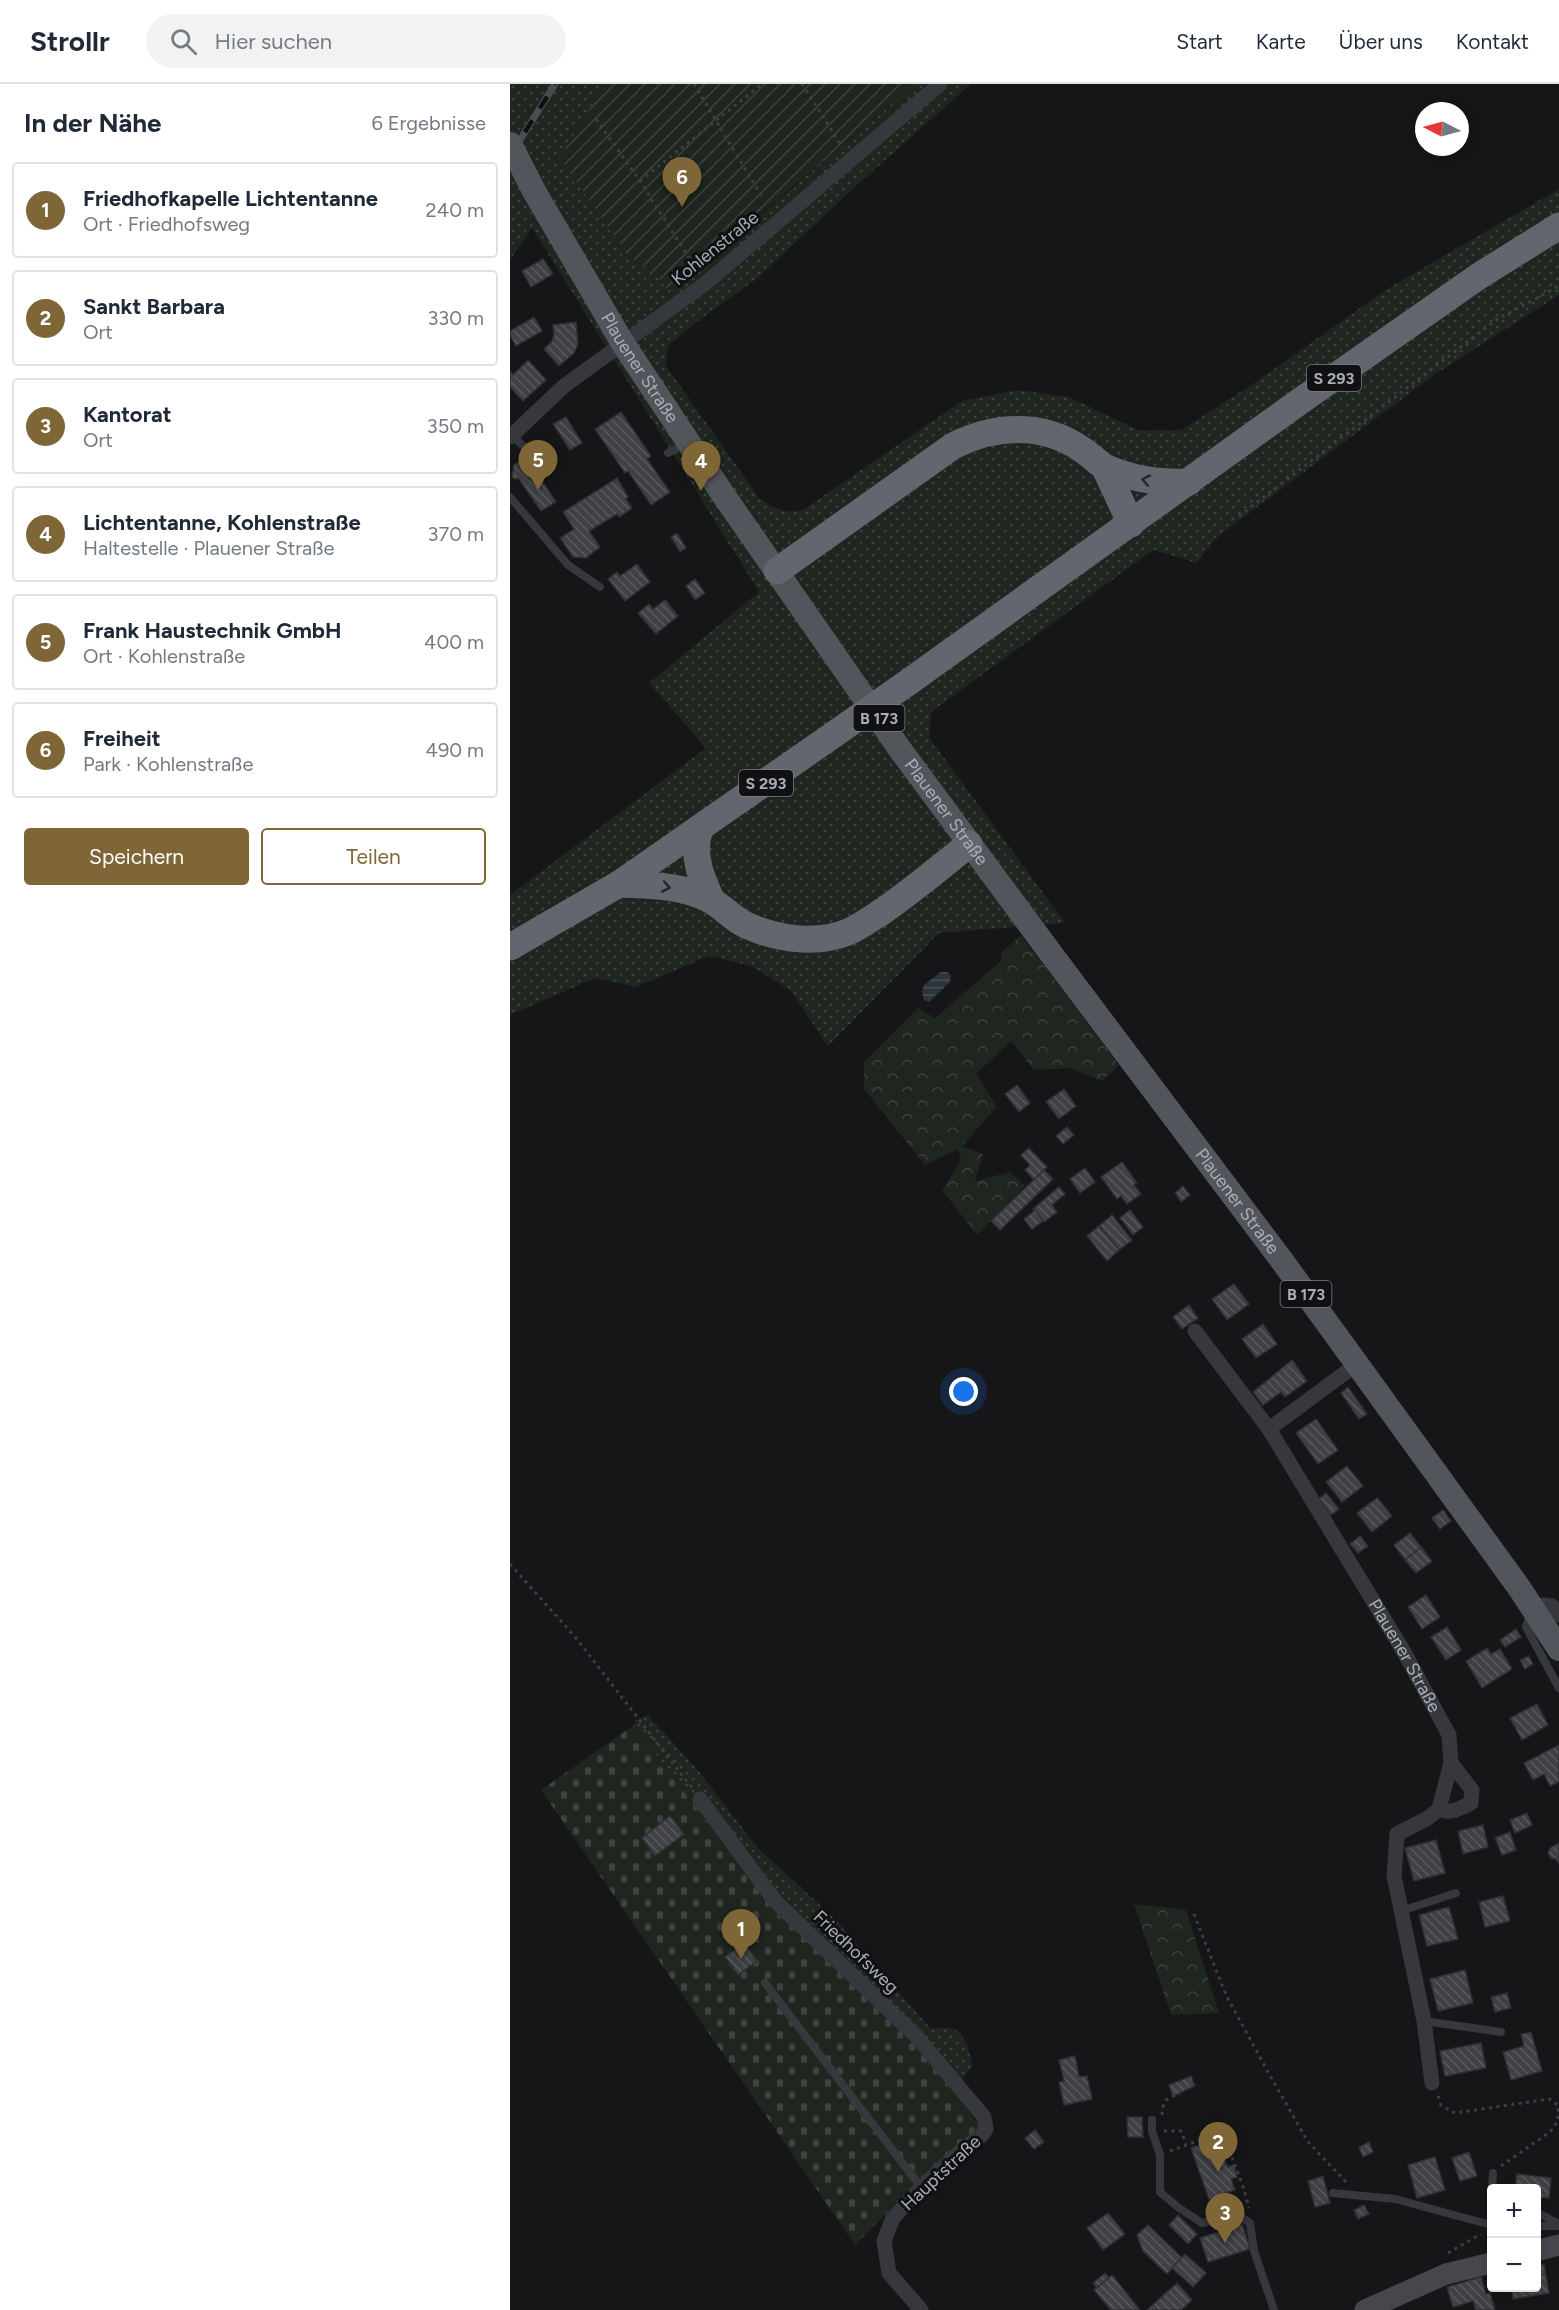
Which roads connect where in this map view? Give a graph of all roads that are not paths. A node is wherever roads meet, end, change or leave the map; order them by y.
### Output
1 (940, 84) edge
2 (510, 144) edge
3 (1559, 226) edge
4 (622, 342) junction
5 (511, 436) edge
6 (542, 449) dead end
7 (1105, 468) junction
8 (1189, 482) junction
9 (510, 497) edge
10 (1131, 524) junction
11 (777, 571) junction
12 (600, 587) dead end
13 (699, 831) junction
14 (969, 844) junction
15 (619, 884) junction
16 (712, 901) junction
17 (510, 947) edge
18 (1195, 1331) dead end
19 (1357, 1364) junction
20 (1269, 1429) junction
21 (1532, 1608) junction
22 (1559, 1615) edge
23 (1559, 1649) edge
24 (1559, 1688) edge
25 (1451, 1763) junction
26 (700, 1799) road end
27 (1439, 1809) junction
28 (1456, 1893) dead end
29 (1401, 1911) junction
30 (765, 1983) dead end
31 (1424, 2021) junction
32 (1501, 2032) dead end
33 (1432, 2083) road end
34 (1152, 2120) dead end
35 (986, 2129) joint
36 (1493, 2173) road end
37 (1492, 2184) edge
38 (920, 2189) junction
39 (1333, 2193) dead end
40 (1541, 2215) edge
41 (1487, 2224) edge
42 (1559, 2225) edge
43 (1541, 2226) edge
44 (1559, 2245) edge
45 (1541, 2250) edge
46 (1487, 2263) edge
47 (921, 2310) edge
48 (1274, 2310) edge
49 (1365, 2310) edge

1 - 4 street, Kohlenstraße
2 - 4 main road, Plauener Straße / B 173, bridge
3 - 8 highway, S 293
4 - 5 street, Kohlenstraße
4 - 11 main road, Plauener Straße / B 173
5 - 6 lane
8 -> 7 highway
7 - 10 highway
7 - 11 highway
8 - 10 highway, S 293
9 - 12 lane
10 - 13 highway, S 293, bridge
11 - 14 main road, Plauener Straße / B 173
13 - 15 highway, S 293
13 - 16 highway
14 - 16 highway
14 - 19 main road, Plauener Straße / B 173
15 -> 16 highway
15 - 17 highway, S 293
18 - 20 street, Plauener Straße
19 - 20 street
19 - 21 main road, Plauener Straße / B 173
20 - 25 street, Plauener Straße
21 - 22 street
21 - 23 main road, Plauener Straße / B 173
21 - 24 lane
25 - 27 street, Plauener Straße
25 - 27 street
26 - 35 street, Friedhofsweg
27 - 29 street
28 - 29 lane
29 - 31 street
30 - 38 lane
31 - 32 lane
31 - 33 street
34 - 48 lane
35 - 38 street, Hauptstraße
36 - 37 lane
38 - 47 street, Hauptstraße
39 - 41 lane
40 - 42 lane
42 - 43 lane
44 - 45 street
46 - 49 street

